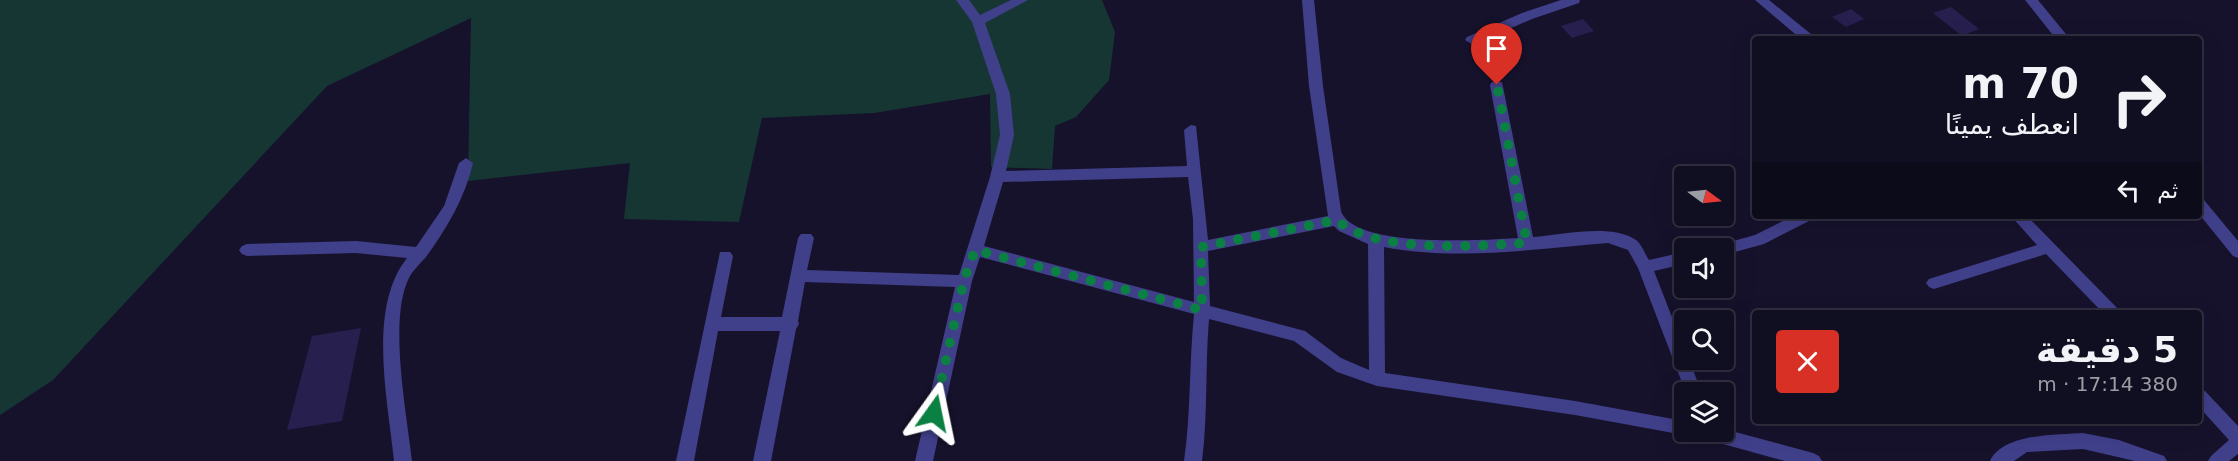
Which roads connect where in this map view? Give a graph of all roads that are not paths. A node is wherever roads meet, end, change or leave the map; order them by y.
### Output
1 (962, 0) edge
2 (1022, 0) edge
3 (1308, 0) edge
4 (1574, 0) edge
5 (1761, 0) edge
6 (2031, 0) edge
7 (978, 21) junction
8 (1805, 36) edge
9 (2057, 36) edge
10 (1472, 40) dead end
11 (1497, 85) dead end
12 (1191, 130) dead end
13 (466, 162) dead end
14 (1195, 171) junction
15 (997, 177) junction
16 (2202, 208) edge
17 (1800, 219) edge
18 (2021, 219) edge
19 (1337, 220) junction
20 (806, 238) dead end
21 (1376, 239) junction
22 (1527, 243) junction
23 (1734, 246) edge
24 (1201, 247) junction
25 (2048, 247) junction
26 (247, 250) dead end
27 (975, 250) junction
28 (2238, 252) edge
29 (420, 253) junction
30 (725, 256) dead end
31 (1674, 260) edge
32 (1645, 267) junction
33 (799, 276) junction
34 (964, 280) junction
35 (1934, 283) dead end
36 (1202, 310) junction
37 (2111, 310) edge
38 (711, 324) junction
39 (790, 324) junction
40 (1377, 380) junction
41 (1690, 382) edge
42 (2202, 399) edge
43 (1674, 426) edge
44 (2238, 438) edge
45 (1734, 440) edge
46 (2238, 443) edge
47 (403, 461) edge
48 (685, 461) edge
49 (762, 461) edge
50 (924, 461) edge
51 (1193, 461) edge
52 (1813, 461) edge
53 (1999, 461) edge
54 (2157, 461) edge
55 (2217, 461) edge

1 - 7 street
2 - 7 street
3 - 19 street
4 - 10 street
5 - 8 street
6 - 9 street
7 - 15 street
11 - 22 street
12 - 14 street
13 - 29 street
14 - 15 street
14 - 24 street
15 - 27 street
16 - 28 street
17 - 23 street
18 - 25 street
19 - 21 street
19 - 24 street
20 - 33 street
21 - 22 street
21 - 40 street
22 - 32 street
24 - 36 street
25 - 35 street
25 - 37 street
26 - 29 street
27 - 34 street
27 - 36 street
29 - 47 street
30 - 38 street
31 - 32 street
32 - 41 street
33 - 34 street
33 - 39 street
34 - 50 street
36 - 40 street
36 - 51 street
38 - 39 street
38 - 48 street
39 - 49 street
40 - 43 street
42 - 44 street
45 - 52 street
46 - 55 street
53 - 54 street

